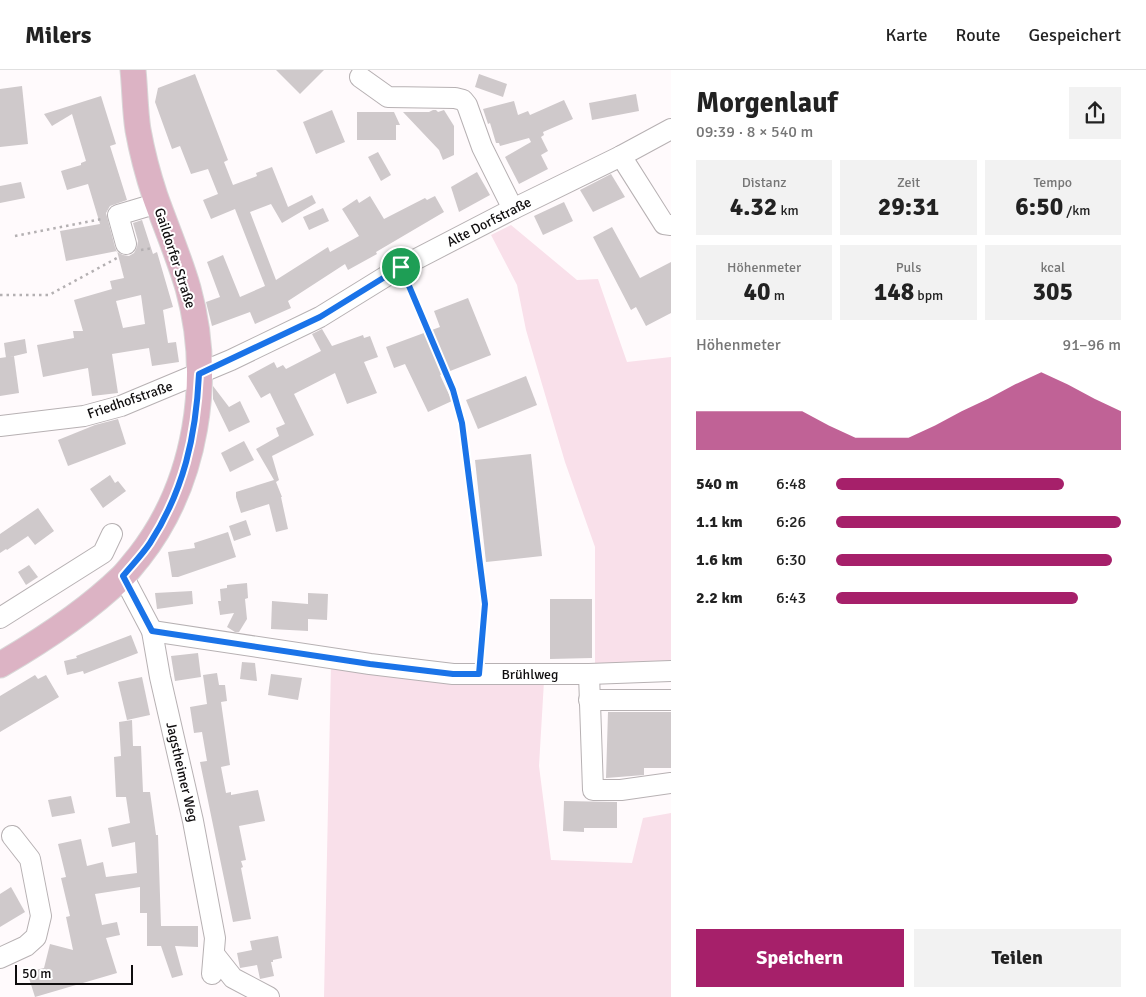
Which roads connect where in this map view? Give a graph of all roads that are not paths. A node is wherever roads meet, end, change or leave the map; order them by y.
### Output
1 (133, 70) edge
2 (360, 77) dead end
3 (671, 129) edge
4 (621, 156) junction
5 (158, 203) junction
6 (513, 209) junction
7 (671, 225) edge
8 (129, 250) road end
9 (199, 374) junction
10 (0, 426) edge
11 (112, 534) dead end
12 (123, 576) junction
13 (0, 618) edge
14 (152, 631) junction
15 (0, 665) edge
16 (671, 671) edge
17 (589, 674) junction
18 (590, 700) junction
19 (671, 700) edge
20 (671, 783) edge
21 (12, 836) dead end
22 (0, 958) edge
23 (269, 997) edge

1 - 5 main road, Gaildorfer Straße
2 - 6 street
3 - 4 street, Alte Dorfstraße
4 - 6 street, Alte Dorfstraße
4 - 7 street
5 - 8 street
5 - 9 main road, Gaildorfer Straße
6 - 9 street, Alte Dorfstraße
9 - 10 street, Friedhofstraße
9 - 12 main road, Gaildorfer Straße
11 - 13 street
12 - 14 street, Jagstheimer Weg
12 - 15 main road, Gaildorfer Straße
14 - 17 street, Brühlweg
14 - 23 street, Jagstheimer Weg
16 - 17 street, Brühlweg
17 - 18 street
18 - 19 street
18 - 20 street
21 - 22 street

